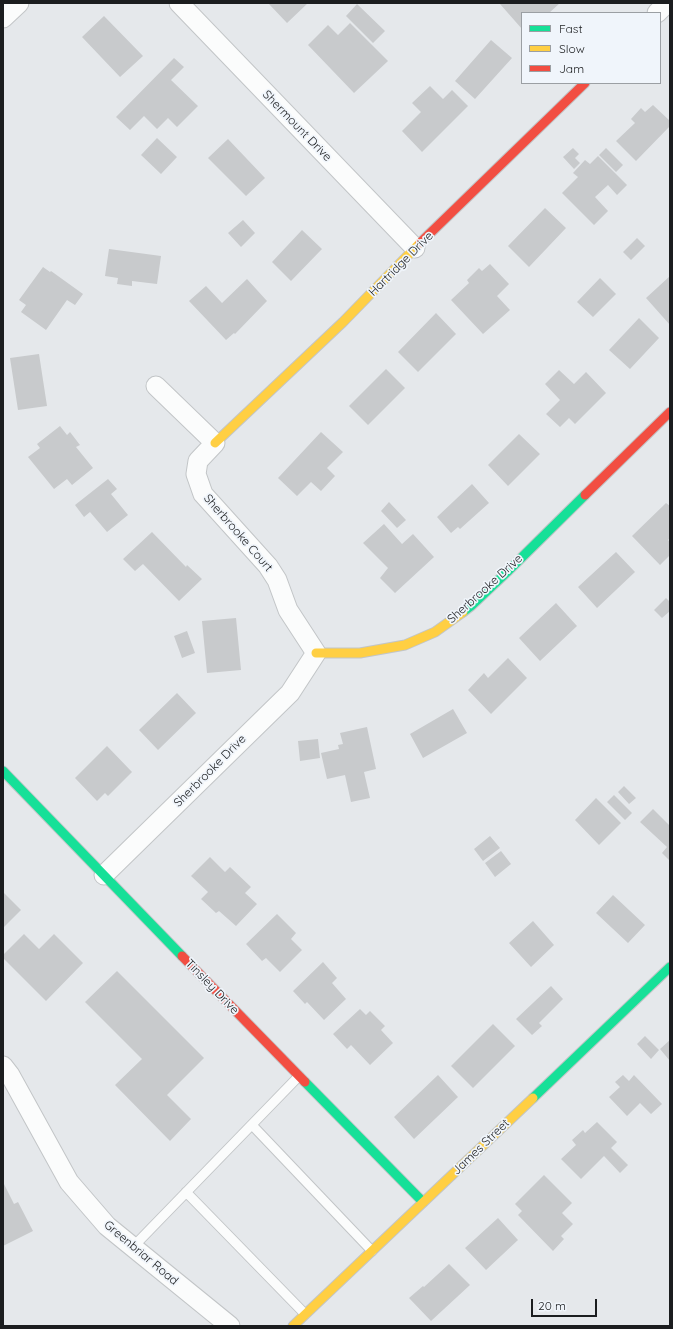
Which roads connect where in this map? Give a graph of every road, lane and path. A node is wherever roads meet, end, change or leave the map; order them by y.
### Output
1 (19, 3) edge
2 (179, 3) edge
3 (667, 3) edge
4 (658, 12) edge
5 (3, 18) edge
6 (584, 84) edge
7 (416, 248) junction
8 (156, 386) dead end
9 (670, 412) edge
10 (215, 443) junction
11 (316, 653) junction
12 (3, 771) edge
13 (104, 876) junction
14 (670, 967) edge
15 (3, 1066) edge
16 (299, 1076) junction
17 (252, 1125) junction
18 (186, 1192) junction
19 (423, 1202) junction
20 (133, 1247) junction
21 (372, 1251) junction
22 (305, 1314) junction
23 (230, 1326) edge
24 (293, 1326) edge

1 - 5 street
2 - 7 street, Shermount Drive
3 - 4 street
6 - 7 street, Hartridge Drive
7 - 10 street, Hartridge Drive
8 - 10 street
9 - 11 street, Sherbrooke Drive
10 - 11 street, Sherbrooke Court
11 - 13 street, Sherbrooke Drive
12 - 13 street, Tinsley Drive
13 - 16 street, Tinsley Drive
14 - 19 street, James Street
15 - 20 street, Greenbriar Road
16 - 17 lane
16 - 19 street, Tinsley Drive
17 - 18 lane
17 - 21 lane
18 - 20 lane
18 - 22 lane
19 - 21 street, James Street
20 - 23 street, Greenbriar Road
21 - 22 street, James Street
22 - 24 street, James Street

